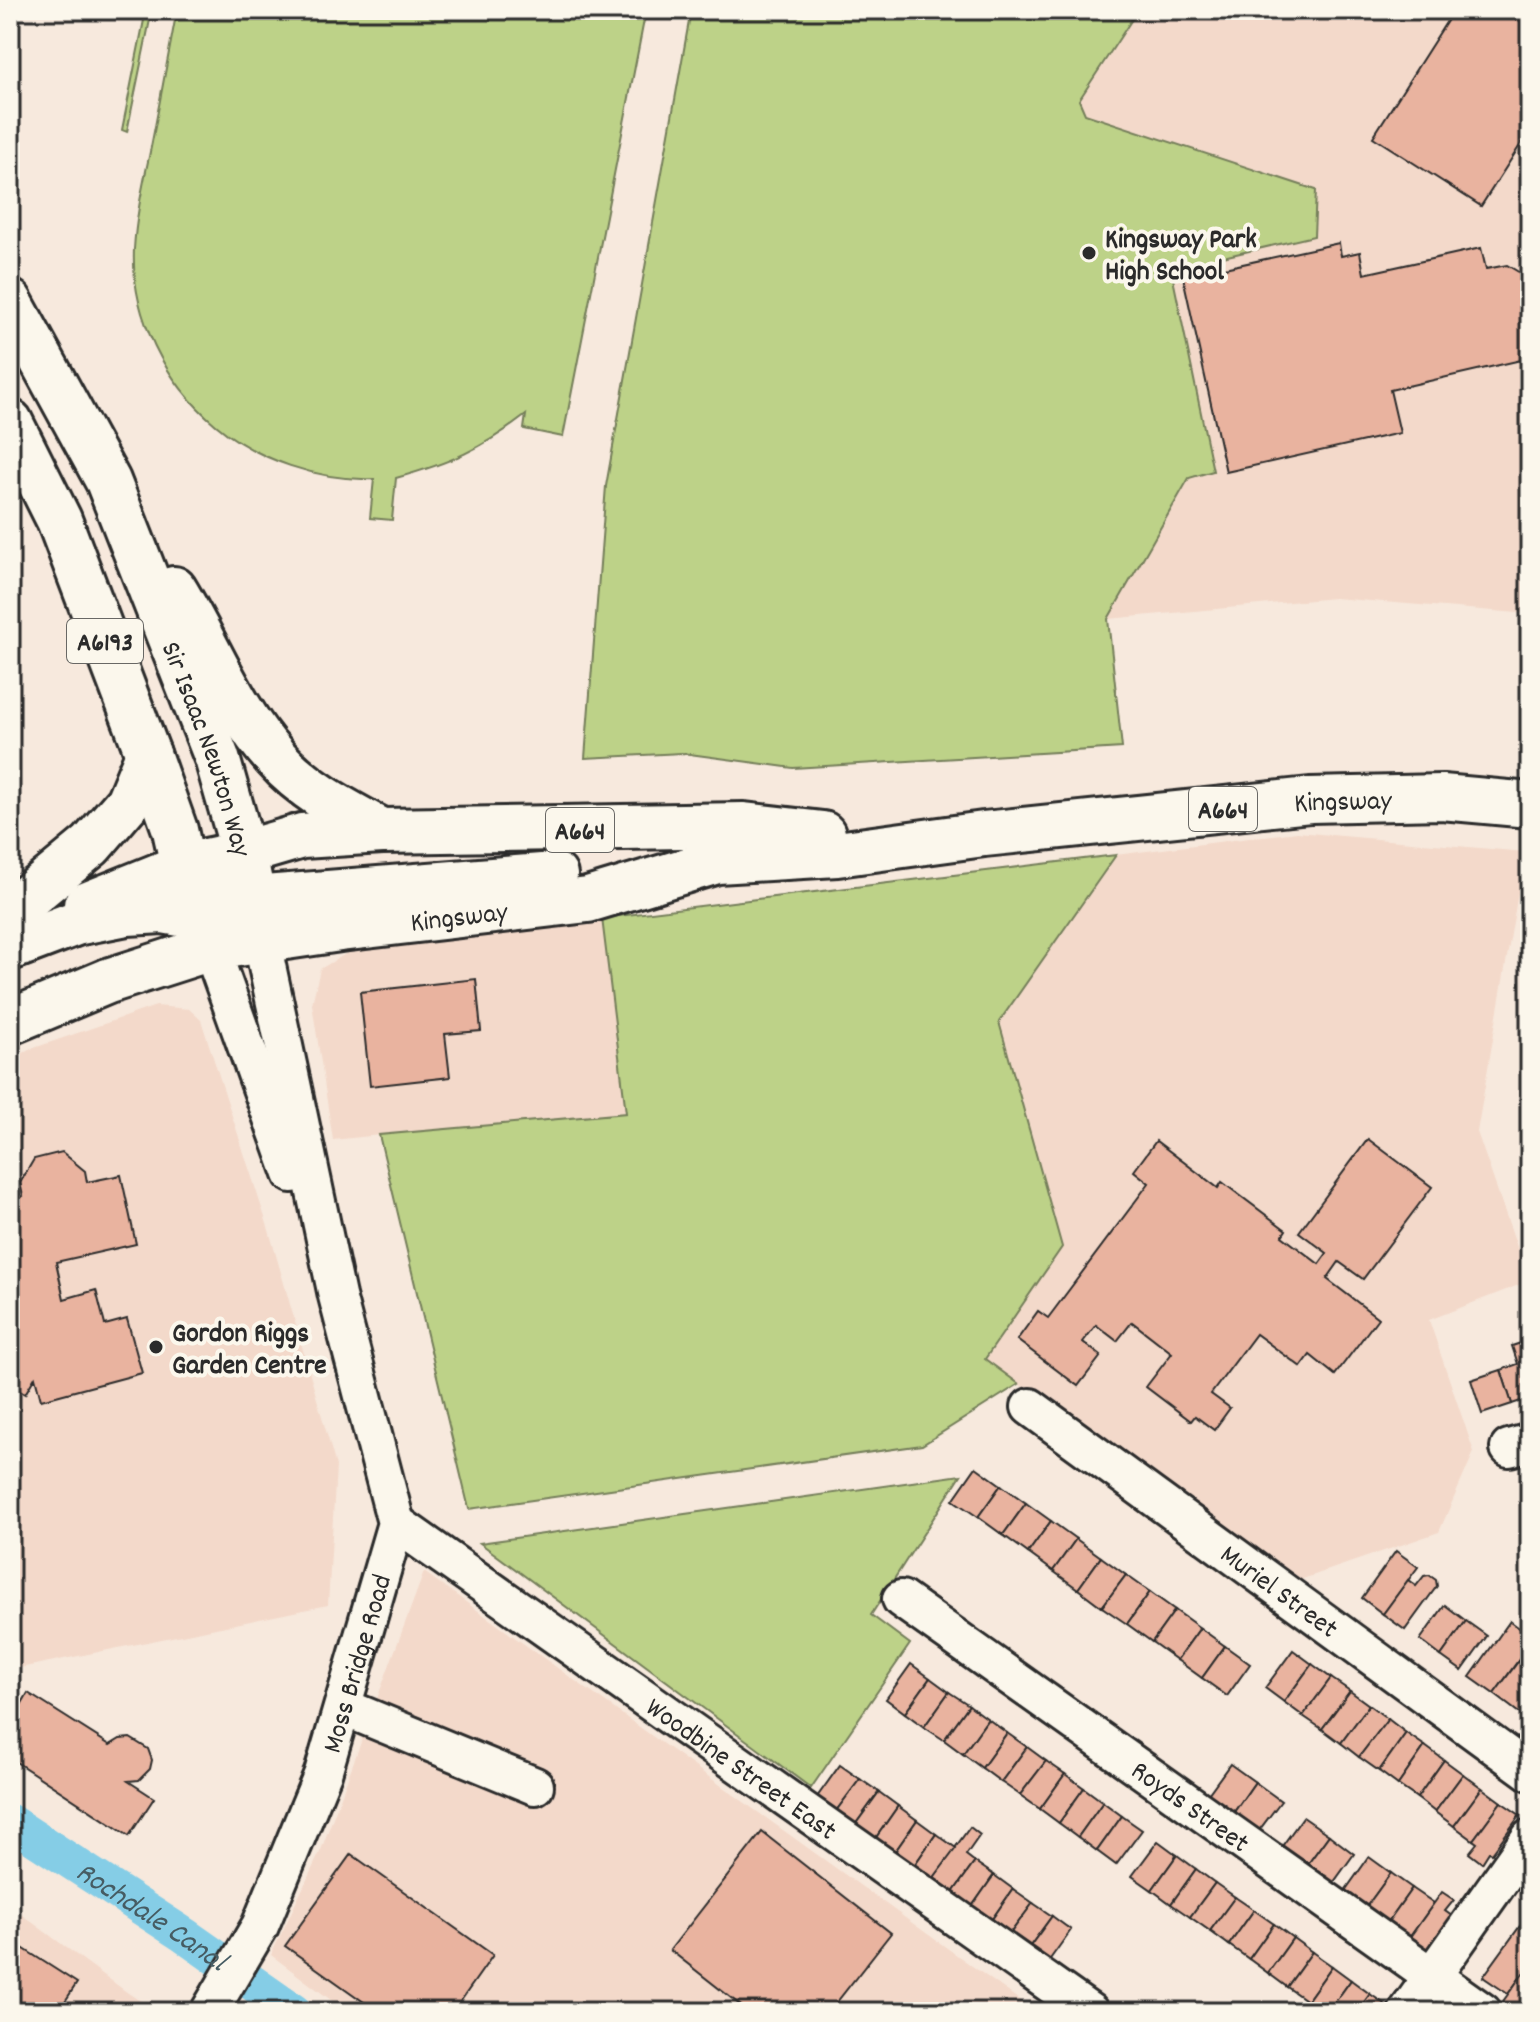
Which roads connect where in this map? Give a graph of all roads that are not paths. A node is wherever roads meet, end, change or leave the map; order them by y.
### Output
1 (10, 302) edge
2 (10, 422) edge
3 (108, 481) junction
4 (148, 754) junction
5 (1530, 805) edge
6 (382, 831) junction
7 (917, 844) junction
8 (244, 853) junction
9 (717, 861) junction
10 (183, 866) junction
11 (252, 899) junction
12 (10, 912) edge
13 (205, 932) junction
14 (262, 942) junction
15 (10, 946) edge
16 (10, 1022) edge
17 (337, 1296) junction
18 (1030, 1407) dead end
19 (396, 1523) junction
20 (901, 1599) dead end
21 (343, 1707) junction
22 (1530, 1772) edge
23 (535, 1786) dead end
24 (1530, 1838) edge
25 (1433, 1976) junction
26 (209, 2012) edge
27 (1090, 2012) edge
28 (1407, 2012) edge
29 (1483, 2012) edge

1 - 3 main road, Sir Isaac Newton Way / A6193
2 - 4 main road, Sir Isaac Newton Way / A6193
3 - 6 main road, A6193
3 - 8 main road, Sir Isaac Newton Way / A6193
4 - 10 main road, Sir Isaac Newton Way / A6193
4 - 12 main road
5 - 7 main road, Kingsway / A664
6 - 7 main road, Kingsway / A664
6 - 8 main road, Kingsway / A664
7 - 9 main road, Kingsway / A664
8 - 10 main road, Kingsway / A664
8 - 11 main road, Sir Isaac Newton Way / A6193
9 - 11 main road, A664
9 - 14 main road, Kingsway / A664
10 - 11 main road, A664
10 - 13 main road, Sir Isaac Newton Way / A6193
10 - 15 main road, Kingsway / A664
11 - 14 main road, Sir Isaac Newton Way / A6193
13 - 14 main road, Kingsway / A664
13 - 15 main road, A664
13 - 16 main road, Kingsway / A664
13 - 17 street
14 - 17 street
17 - 19 street
18 - 22 street, Muriel Street
19 - 21 street, Moss Bridge Road
19 - 27 street, Woodbine Street East
20 - 25 street, Royds Street
21 - 23 street
21 - 26 street, Moss Bridge Road
24 - 25 street
25 - 28 street
25 - 29 street, Royds Street

